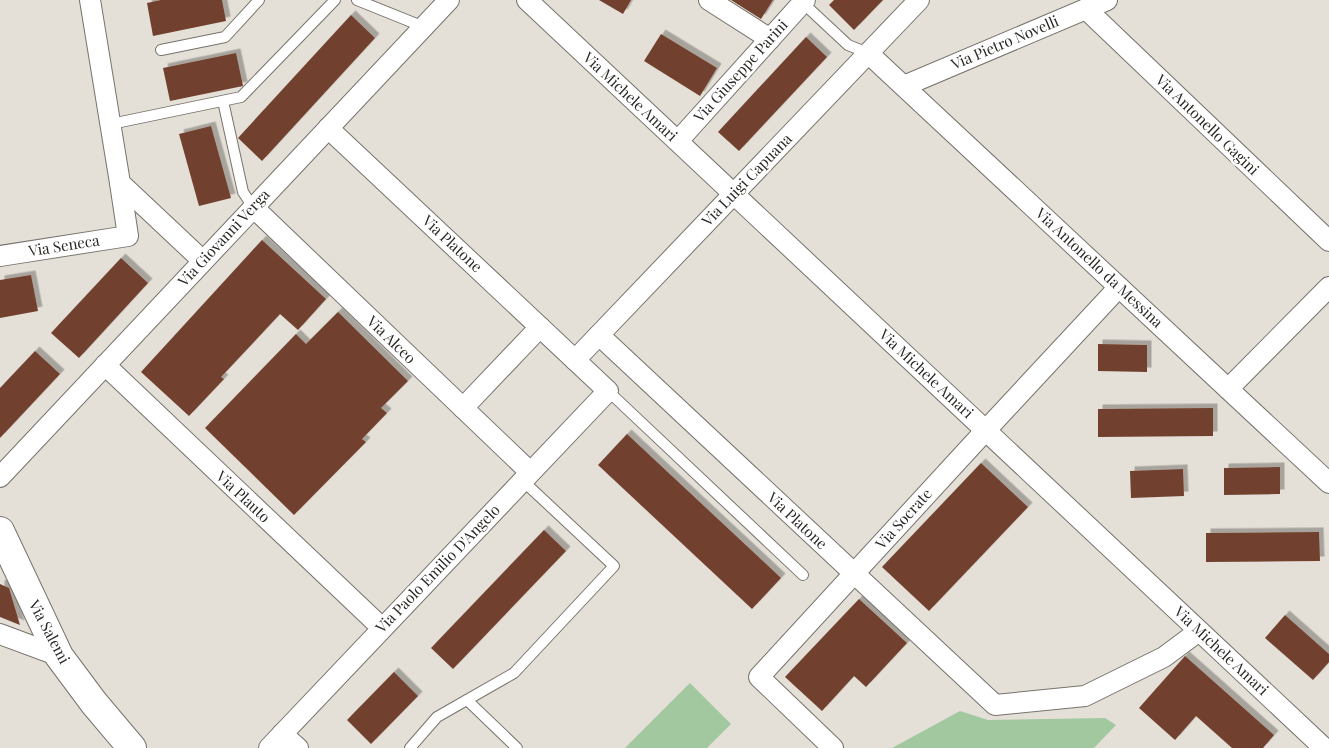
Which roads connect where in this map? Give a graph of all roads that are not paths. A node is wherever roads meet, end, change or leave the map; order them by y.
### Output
1 (90, 0) edge
2 (259, 0) edge
3 (335, 0) edge
4 (357, 0) edge
5 (448, 0) edge
6 (527, 0) edge
7 (709, 0) edge
8 (919, 0) edge
9 (1106, 0) edge
10 (804, 1) edge
11 (1076, 7) edge
12 (424, 27) junction
13 (770, 39) junction
14 (161, 50) dead end
15 (868, 53) junction
16 (904, 86) junction
17 (223, 101) junction
18 (111, 124) junction
19 (328, 128) junction
20 (678, 141) junction
21 (120, 183) junction
22 (734, 194) junction
23 (253, 207) junction
24 (1329, 241) edge
25 (0, 256) edge
26 (203, 261) junction
27 (1120, 287) junction
28 (1329, 287) edge
29 (540, 327) junction
30 (599, 336) junction
31 (575, 360) junction
32 (105, 365) junction
33 (1228, 389) junction
34 (608, 391) junction
35 (463, 408) junction
36 (986, 430) junction
37 (526, 476) junction
38 (0, 477) edge
39 (1329, 483) edge
40 (0, 531) edge
41 (854, 574) junction
42 (803, 575) dead end
43 (382, 628) junction
44 (1199, 630) junction
45 (0, 634) edge
46 (58, 656) junction
47 (467, 700) junction
48 (275, 741) edge
49 (132, 748) edge
50 (298, 748) edge
51 (410, 748) edge
52 (517, 748) edge
53 (833, 748) edge
54 (1324, 748) edge

1 - 18 street
2 - 14 lane
3 - 17 lane
4 - 12 lane
5 - 12 street, Via Giovanni Verga
6 - 20 street, Via Michele Amari
7 - 13 street
8 - 15 street, Via Luigi Capuana
9 - 11 street, Via Pietro Novelli
10 - 13 street, Via Giuseppe Parini
10 - 15 lane
11 - 16 street, Via Pietro Novelli
11 - 24 street, Via Antonello Gagini
12 - 19 street, Via Giovanni Verga
13 - 20 street, Via Giuseppe Parini
15 - 16 street, Via Antonello da Messina
15 - 22 street, Via Luigi Capuana
16 - 27 street, Via Antonello da Messina
17 - 18 lane
17 - 23 lane
18 - 21 street
19 - 23 street, Via Giovanni Verga
19 - 29 street, Via Platone
20 - 22 street, Via Michele Amari
21 - 25 street, Via Seneca
21 - 26 street
22 - 30 street, Via Luigi Capuana
22 - 36 street, Via Michele Amari
23 - 26 street, Via Giovanni Verga
23 - 35 street, Via Alceo
26 - 32 street, Via Giovanni Verga
27 - 33 street, Via Antonello da Messina
27 - 36 street, Via Socrate
28 - 33 street
29 - 31 street, Via Platone
29 - 35 street
30 - 31 street, Via Luigi Capuana
30 - 41 street, Via Platone
31 - 34 street, Via Platone
32 - 38 street, Via Giovanni Verga
32 - 43 street, Via Plauto
33 - 39 street, Via Antonello da Messina
34 - 37 street, Via Paolo Emilio D'Angelo
34 - 42 lane
35 - 37 street, Via Alceo
36 - 41 street, Via Socrate
36 - 44 street, Via Michele Amari
37 - 43 street, Via Paolo Emilio D'Angelo
37 - 47 lane
40 - 46 street, Via Salemi
41 - 44 street, Via Platone
41 - 53 street, Via Socrate
43 - 48 street, Via Paolo Emilio D'Angelo
44 - 54 street, Via Michele Amari
45 - 46 street
46 - 49 street, Via Salemi
47 - 51 lane
47 - 52 lane
48 - 50 street

